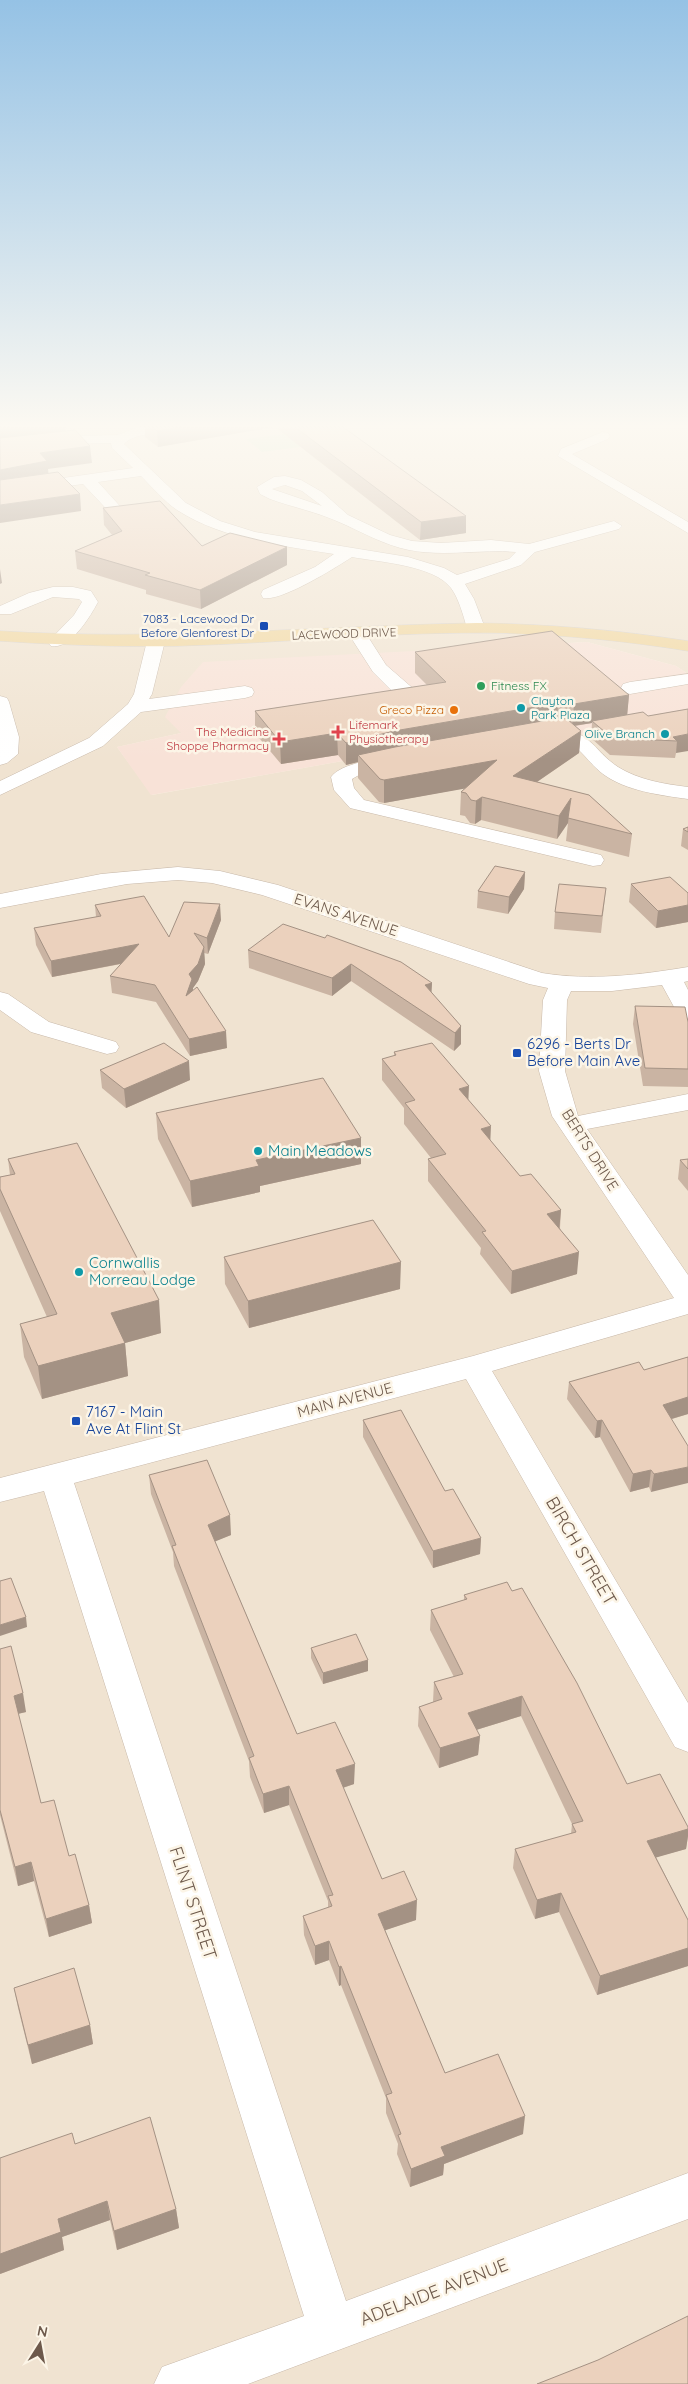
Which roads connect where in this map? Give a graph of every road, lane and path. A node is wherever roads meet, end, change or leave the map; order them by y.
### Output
1 (267, 538) edge
2 (385, 538) edge
3 (569, 538) edge
4 (529, 549) junction
5 (349, 552) junction
6 (456, 581) junction
7 (269, 594) dead end
8 (6, 610) dead end
9 (476, 628) junction
10 (357, 633) junction
11 (0, 636) edge
12 (156, 641) junction
13 (56, 642) junction
14 (688, 646) edge
15 (688, 678) edge
16 (630, 688) dead end
17 (245, 692) dead end
18 (412, 700) edge
19 (0, 702) edge
20 (135, 707) junction
21 (528, 737) edge
22 (414, 758) edge
23 (0, 759) edge
24 (3, 785) edge
25 (688, 793) edge
26 (593, 860) dead end
27 (0, 901) edge
28 (678, 976) edge
29 (561, 985) junction
30 (0, 1000) edge
31 (688, 1011) edge
32 (107, 1047) dead end
33 (688, 1102) edge
34 (570, 1125) junction
35 (688, 1297) edge
36 (688, 1304) edge
37 (474, 1366) junction
38 (55, 1475) junction
39 (0, 1490) edge
40 (688, 1736) edge
41 (688, 2196) edge
42 (332, 2330) junction
43 (179, 2384) edge

1 - 5 street
2 - 4 street
3 - 4 street
4 - 6 street
5 - 6 street
5 - 7 street
6 - 9 street
8 - 13 street
9 - 10 main road, LACEWOOD DRIVE
9 - 14 main road, LACEWOOD DRIVE
10 - 12 main road, LACEWOOD DRIVE
10 - 18 street
11 - 13 main road, LACEWOOD DRIVE
12 - 13 main road, LACEWOOD DRIVE
12 - 20 street
15 - 16 street
17 - 20 street
19 - 23 street
20 - 24 street
21 - 25 street
22 - 26 street
27 - 29 street, EVANS AVENUE
28 - 29 street, EVANS AVENUE
28 - 31 street
29 - 34 street, BERTS DRIVE
30 - 32 street
33 - 34 street
34 - 35 street, BERTS DRIVE
36 - 37 street, MAIN AVENUE
37 - 38 street, MAIN AVENUE
37 - 40 street, BIRCH STREET
38 - 39 street, MAIN AVENUE
38 - 42 street, FLINT STREET
41 - 42 street, ADELAIDE AVENUE
42 - 43 street, ADELAIDE AVENUE

